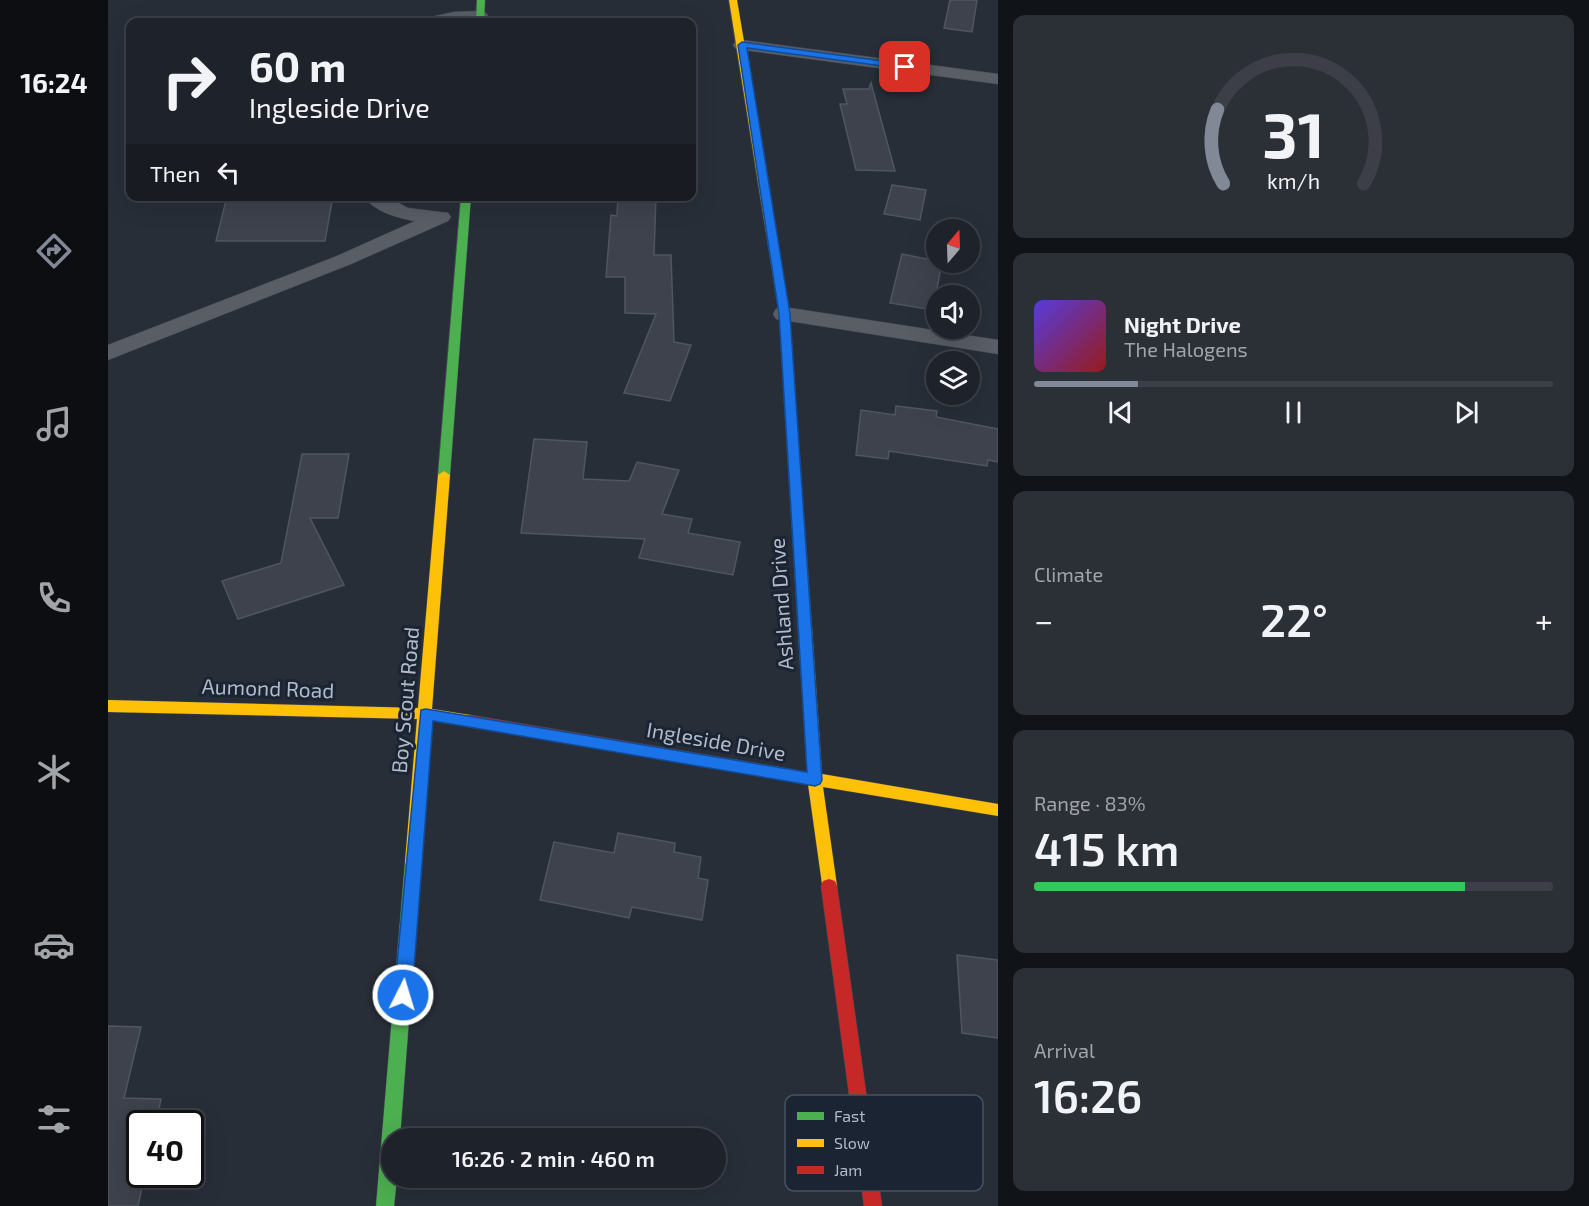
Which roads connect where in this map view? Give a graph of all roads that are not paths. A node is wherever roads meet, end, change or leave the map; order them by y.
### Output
1 (733, 0) edge
2 (480, 13) edge
3 (450, 18) edge
4 (742, 45) junction
5 (998, 79) edge
6 (379, 201) edge
7 (466, 201) edge
8 (441, 217) junction
9 (464, 219) junction
10 (784, 314) junction
11 (998, 347) edge
12 (108, 352) edge
13 (108, 705) edge
14 (426, 714) junction
15 (815, 780) junction
16 (998, 810) edge
17 (858, 1095) edge
18 (871, 1191) edge
19 (385, 1206) edge
20 (873, 1206) edge

1 - 4 street, Ashland Drive
2 - 3 street
4 - 5 street
4 - 10 street, Ashland Drive
6 - 8 street
7 - 9 street, Boy Scout Road
8 - 9 street
8 - 12 street
9 - 14 street, Boy Scout Road
10 - 11 street
10 - 15 street, Ashland Drive
13 - 14 street, Aumond Road
14 - 15 street, Ingleside Drive
14 - 19 street, Boy Scout Road
15 - 16 street, Ingleside Drive
15 - 17 street, Ashland Drive
18 - 20 street, Ashland Drive

